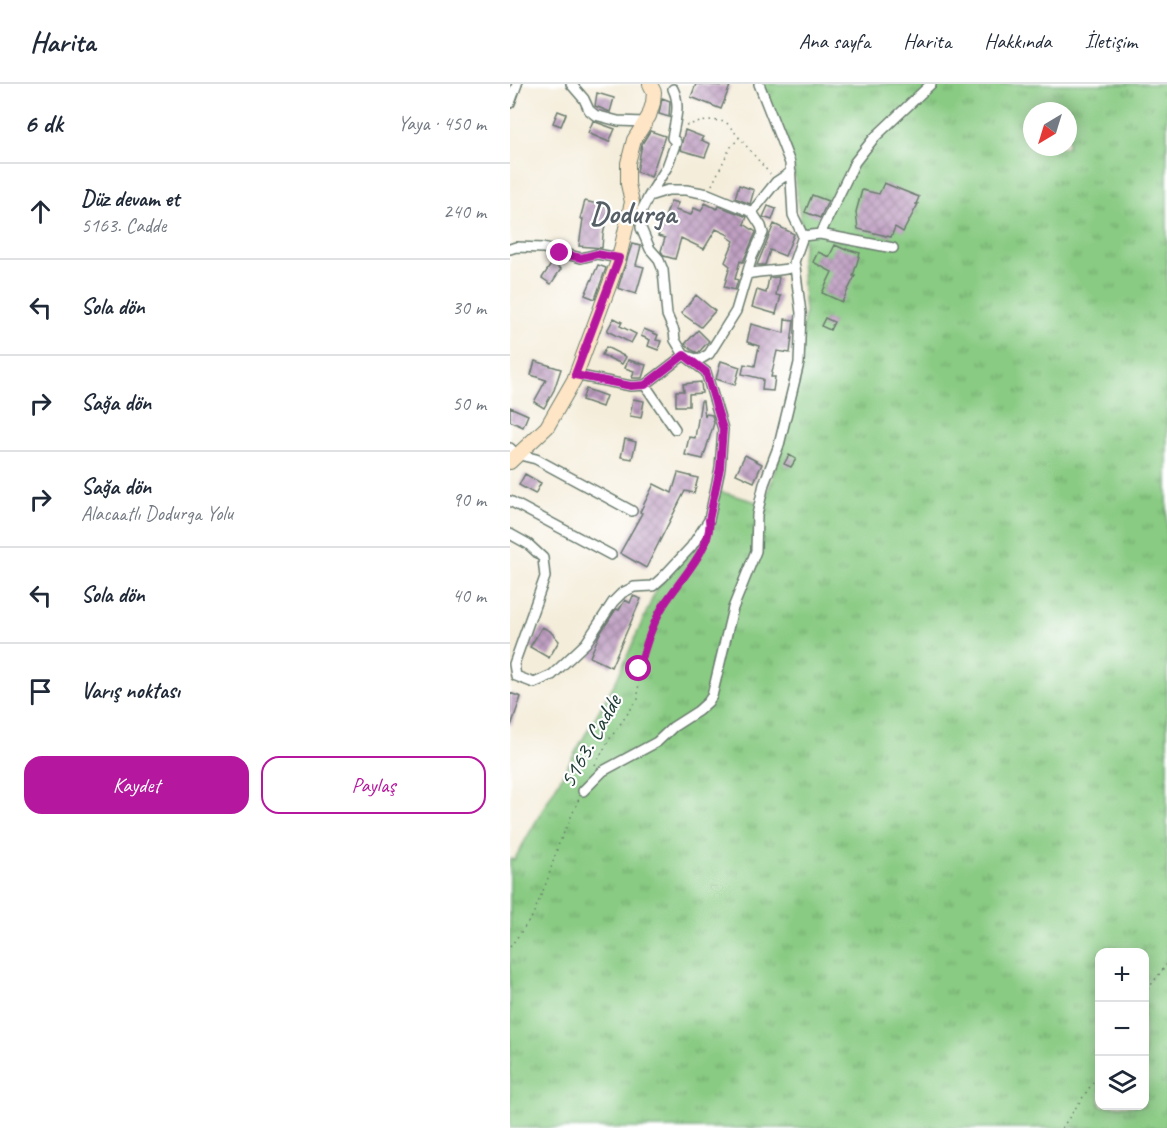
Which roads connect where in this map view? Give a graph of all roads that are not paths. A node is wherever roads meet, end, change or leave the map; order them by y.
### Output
1 (519, 84) edge
2 (571, 84) edge
3 (759, 84) edge
4 (931, 84) edge
5 (674, 86) edge
6 (652, 88) edge
7 (510, 103) edge
8 (644, 122) junction
9 (792, 172) junction
10 (649, 196) junction
11 (632, 202) junction
12 (752, 212) junction
13 (820, 234) junction
14 (803, 236) junction
15 (893, 248) dead end
16 (510, 249) edge
17 (619, 258) junction
18 (795, 267) junction
19 (748, 273) junction
20 (684, 355) junction
21 (575, 375) junction
22 (645, 385) junction
23 (675, 429) dead end
24 (512, 455) edge
25 (510, 501) edge
26 (632, 511) dead end
27 (510, 534) edge
28 (612, 555) dead end
29 (583, 791) road end

1 - 7 street
2 - 8 street
3 - 9 street
4 - 13 street
5 - 6 street
5 - 10 street
6 - 8 street
8 - 11 street
9 - 12 street
9 - 14 street
10 - 11 street
10 - 12 street
10 - 20 street
11 - 17 street
12 - 19 street
13 - 14 street
13 - 15 street
14 - 18 street
16 - 17 street
17 - 21 street
18 - 19 street
18 - 29 street
19 - 20 street
20 - 22 street
20 - 27 street
21 - 22 street
21 - 24 street
22 - 23 street
24 - 26 street
25 - 28 street

